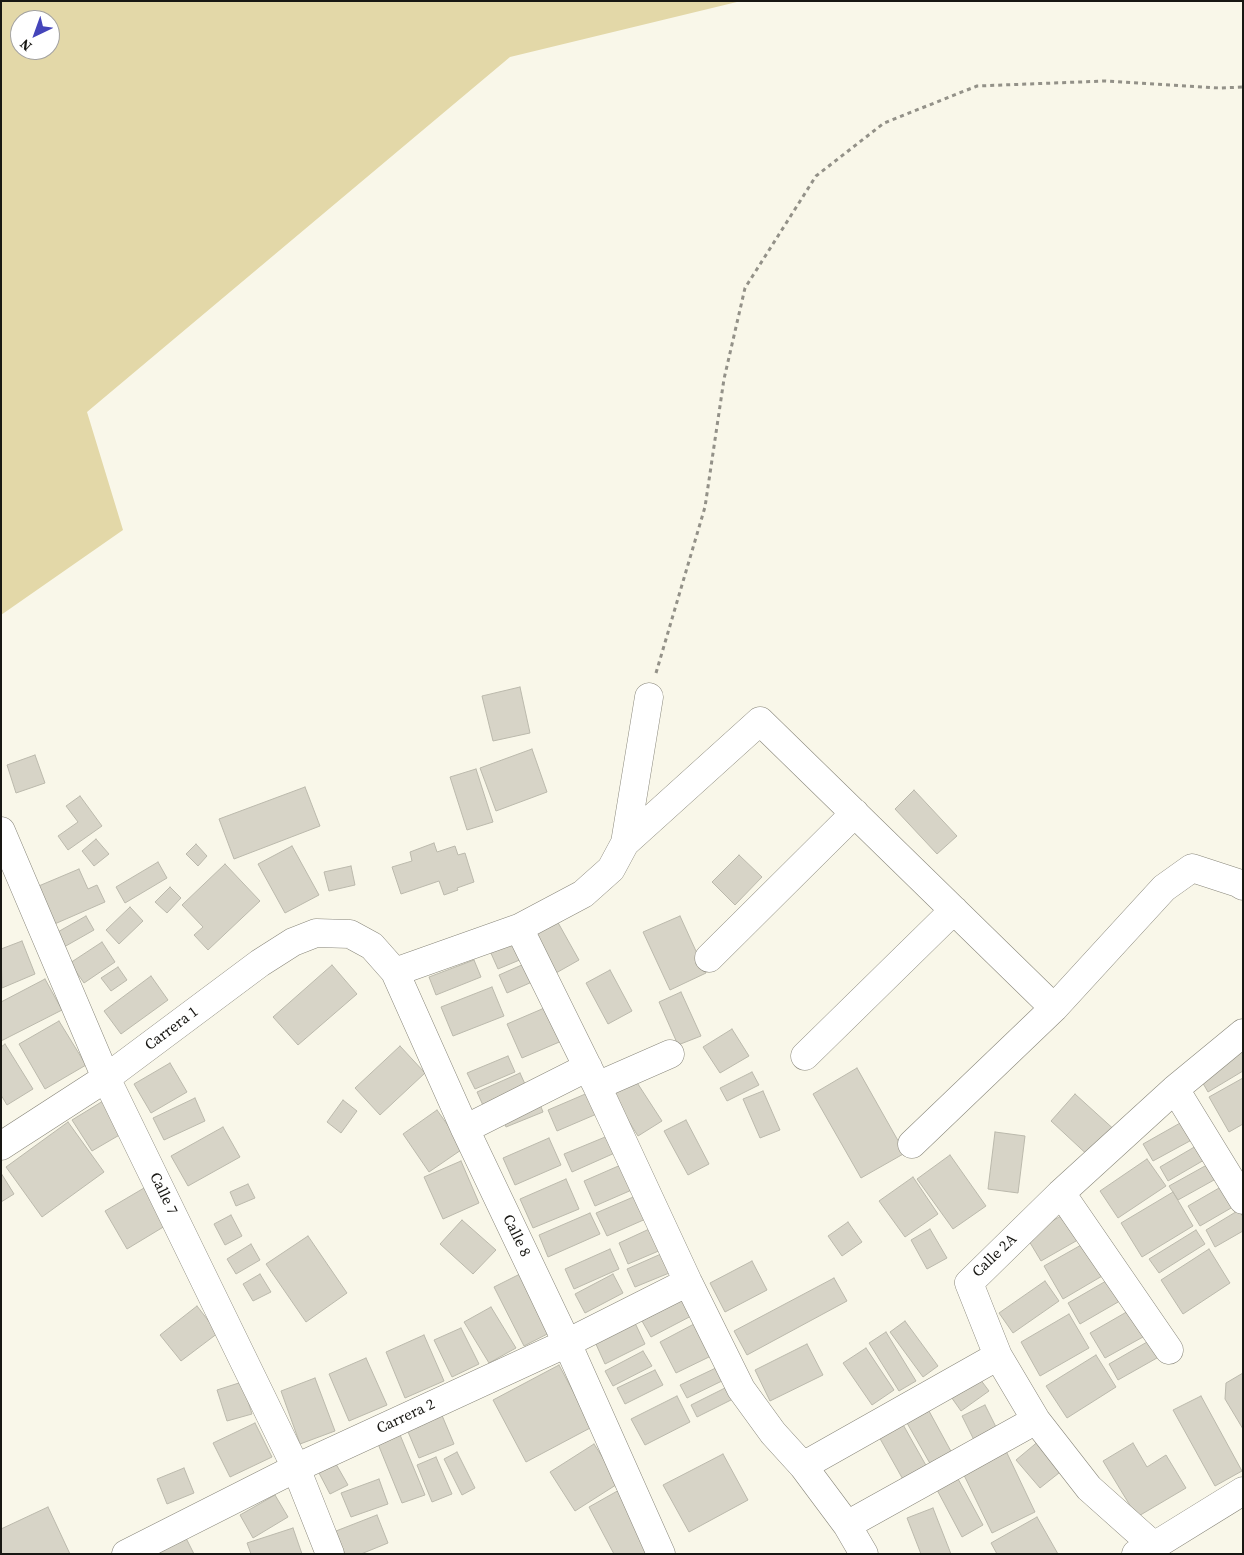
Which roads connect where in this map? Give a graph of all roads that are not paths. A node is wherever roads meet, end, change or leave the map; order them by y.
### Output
1 (649, 697) road end
2 (854, 813) junction
3 (2, 831) edge
4 (625, 843) junction
5 (1243, 886) edge
6 (954, 910) junction
7 (519, 928) junction
8 (350, 934) joint
9 (709, 958) dead end
10 (395, 972) junction
11 (1054, 1008) junction
12 (1243, 1033) edge
13 (670, 1054) dead end
14 (805, 1056) dead end
15 (592, 1077) junction
16 (106, 1078) junction
17 (1175, 1089) junction
18 (465, 1129) junction
19 (912, 1144) dead end
20 (1, 1146) edge
21 (1060, 1193) junction
22 (1243, 1200) edge
23 (688, 1282) junction
24 (567, 1343) junction
25 (1168, 1350) dead end
26 (998, 1356) junction
27 (1036, 1420) junction
28 (803, 1466) junction
29 (296, 1468) junction
30 (1243, 1491) edge
31 (847, 1525) junction
32 (1145, 1550) edge
33 (126, 1554) edge
34 (330, 1554) edge
35 (661, 1554) edge
36 (864, 1554) edge

1 - 4 street
2 - 4 street
2 - 6 street
2 - 9 street
3 - 16 street, Calle 7
4 - 7 street
5 - 11 street
6 - 11 street
6 - 14 street
7 - 10 street
7 - 15 street
8 - 10 street, Calle 8
8 - 16 street, Carrera 1
10 - 18 street, Calle 8
11 - 19 street
12 - 17 street, Calle 2A
13 - 15 street
15 - 18 street
15 - 23 street
16 - 20 street, Carrera 1
16 - 29 street, Calle 7
17 - 21 street, Calle 2A
17 - 22 street
18 - 24 street, Calle 8
21 - 25 street
21 - 26 street, Calle 2A
23 - 24 street, Carrera 2
23 - 28 street
24 - 29 street, Carrera 2
24 - 35 street, Calle 8
26 - 27 street, Calle 2A
26 - 28 street
27 - 31 street
27 - 32 street, Calle 2A
28 - 31 street
29 - 33 street, Carrera 2
29 - 34 street, Calle 7
30 - 32 street
31 - 36 street

